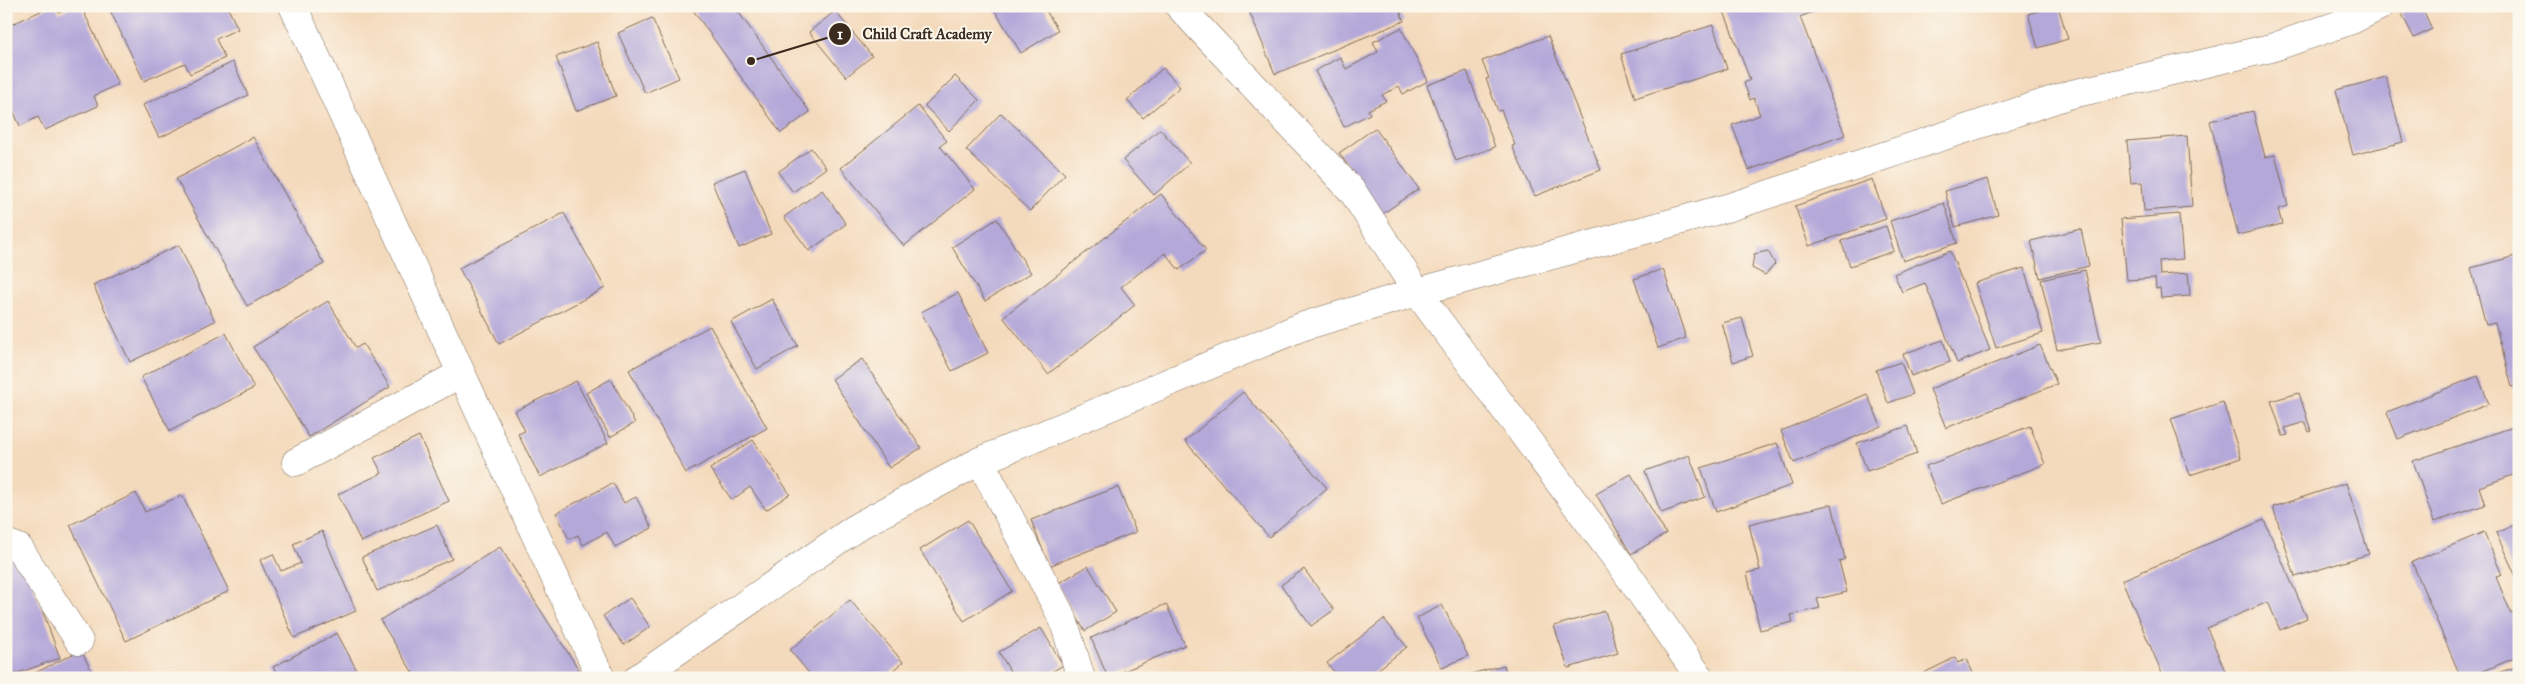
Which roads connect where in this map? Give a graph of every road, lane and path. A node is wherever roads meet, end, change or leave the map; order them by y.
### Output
1 (293, 6) edge
2 (1179, 6) edge
3 (2380, 6) edge
4 (1417, 292) junction
5 (460, 374) junction
6 (980, 461) junction
7 (296, 462) dead end
8 (6, 543) edge
9 (79, 641) dead end
10 (601, 678) edge
11 (638, 678) edge
12 (1081, 678) edge
13 (1700, 678) edge

1 - 5 street
2 - 4 street
3 - 4 street
4 - 6 street
4 - 13 street
5 - 7 street
5 - 10 street
6 - 11 street
6 - 12 street
8 - 9 street

